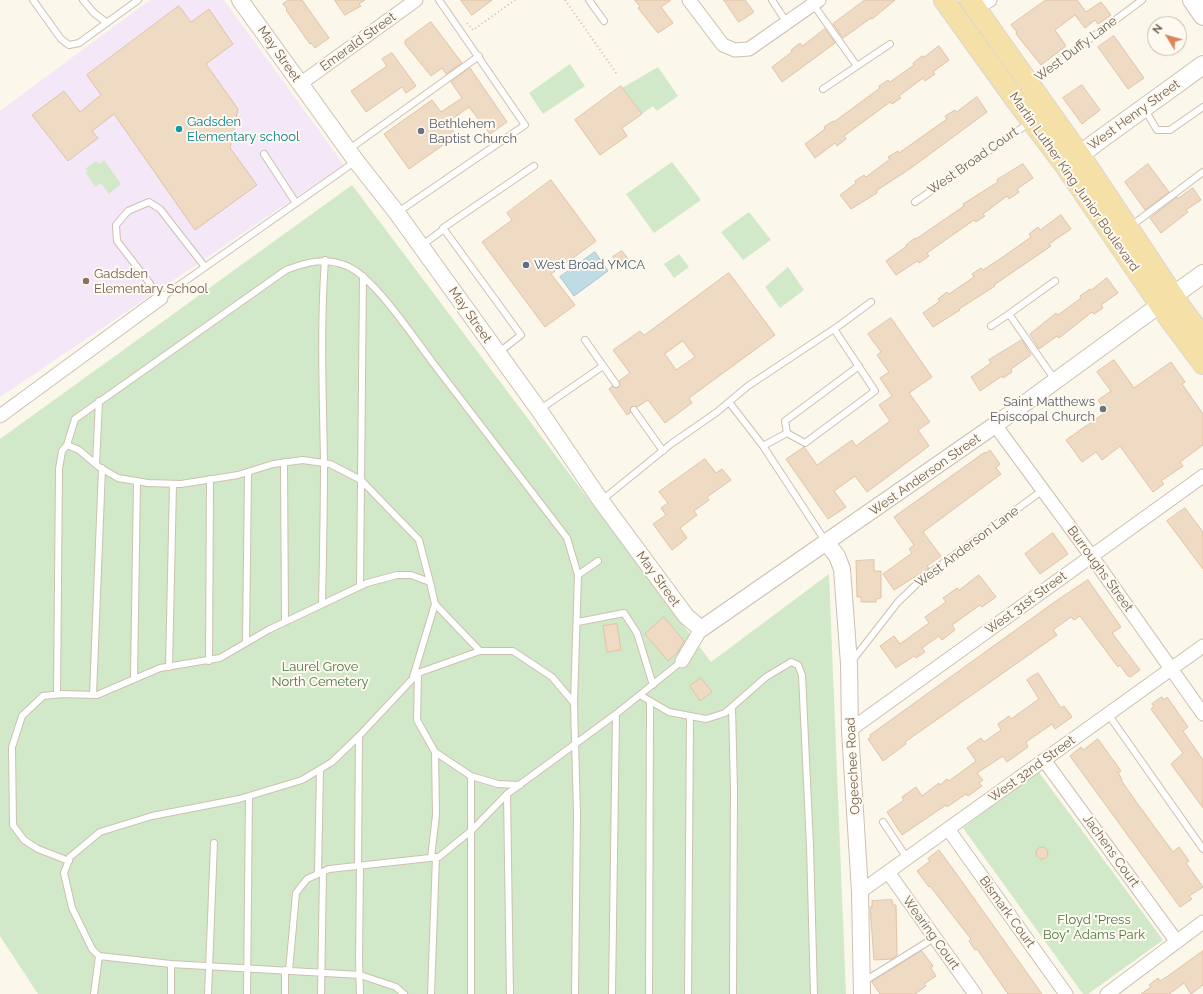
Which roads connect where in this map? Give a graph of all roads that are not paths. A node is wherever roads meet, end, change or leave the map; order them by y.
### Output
1 (33, 0) edge
2 (82, 0) edge
3 (138, 0) edge
4 (240, 0) edge
5 (416, 0) edge
6 (439, 0) edge
7 (589, 0) edge
8 (689, 0) edge
9 (772, 0) edge
10 (944, 0) edge
11 (1142, 0) edge
12 (1192, 0) edge
13 (816, 2) edge
14 (979, 3) edge
15 (1203, 16) edge
16 (604, 21) dead end
17 (106, 23) junction
18 (787, 23) junction
19 (890, 44) dead end
20 (479, 56) junction
21 (1203, 65) edge
22 (857, 66) junction
23 (300, 84) junction
24 (1029, 84) junction
25 (823, 89) dead end
26 (1203, 107) edge
27 (1144, 108) junction
28 (1032, 121) junction
29 (264, 154) dead end
30 (352, 156) junction
31 (1073, 161) junction
32 (534, 166) dead end
33 (1203, 172) edge
34 (915, 202) dead end
35 (296, 203) junction
36 (403, 209) junction
37 (1128, 228) junction
38 (444, 229) junction
39 (421, 247) junction
40 (325, 260) junction
41 (205, 267) junction
42 (1203, 274) edge
43 (363, 276) junction
44 (1055, 281) dead end
45 (161, 298) junction
46 (1167, 300) junction
47 (871, 302) dead end
48 (1009, 314) junction
49 (991, 326) dead end
50 (834, 329) junction
51 (1203, 337) edge
52 (585, 340) dead end
53 (497, 354) junction
54 (1203, 364) edge
55 (603, 366) junction
56 (859, 366) junction
57 (1056, 381) junction
58 (616, 384) dead end
59 (99, 401) junction
60 (729, 402) junction
61 (539, 410) junction
62 (634, 410) dead end
63 (0, 416) edge
64 (995, 425) junction
65 (787, 433) junction
66 (67, 445) junction
67 (764, 446) junction
68 (663, 451) junction
69 (284, 462) junction
70 (324, 463) junction
71 (96, 464) junction
72 (102, 468) junction
73 (248, 472) junction
74 (1203, 476) edge
75 (210, 479) junction
76 (361, 480) junction
77 (137, 481) junction
78 (173, 484) junction
79 (1043, 490) junction
80 (600, 501) junction
81 (827, 543) junction
82 (1091, 556) junction
83 (598, 561) dead end
84 (578, 575) junction
85 (430, 582) junction
86 (360, 586) junction
87 (322, 604) junction
88 (435, 604) junction
89 (285, 622) junction
90 (578, 622) junction
91 (701, 629) junction
92 (246, 643) junction
93 (1203, 646) edge
94 (480, 651) junction
95 (210, 661) junction
96 (682, 661) joint
97 (849, 664) junction
98 (169, 667) junction
99 (1171, 669) junction
100 (416, 675) junction
101 (134, 679) junction
102 (653, 685) junction
103 (57, 694) junction
104 (93, 695) junction
105 (640, 695) junction
106 (650, 701) junction
107 (574, 703) junction
108 (732, 707) junction
109 (616, 714) junction
110 (1108, 714) junction
111 (1203, 714) edge
112 (690, 716) junction
113 (850, 730) junction
114 (359, 736) junction
115 (576, 744) junction
116 (435, 752) junction
117 (1044, 760) junction
118 (320, 770) junction
119 (471, 776) junction
120 (520, 785) junction
121 (507, 794) junction
122 (248, 796) junction
123 (883, 822) dead end
124 (948, 829) junction
125 (472, 830) junction
126 (214, 843) dead end
127 (1203, 849) edge
128 (434, 857) junction
129 (908, 858) junction
130 (68, 861) junction
131 (359, 866) junction
132 (888, 872) junction
133 (320, 873) junction
134 (860, 892) junction
135 (1203, 922) edge
136 (934, 938) junction
137 (1177, 942) junction
138 (99, 956) junction
139 (171, 964) junction
140 (208, 966) junction
141 (247, 968) junction
142 (287, 970) junction
143 (320, 972) junction
144 (360, 975) junction
145 (862, 989) edge
146 (396, 991) edge
147 (94, 994) edge
148 (171, 994) edge
149 (208, 994) edge
150 (247, 994) edge
151 (285, 994) edge
152 (320, 994) edge
153 (360, 994) edge
154 (404, 994) edge
155 (431, 994) edge
156 (471, 994) edge
157 (510, 994) edge
158 (575, 994) edge
159 (612, 994) edge
160 (649, 994) edge
161 (688, 994) edge
162 (733, 994) edge
163 (814, 994) edge
164 (974, 994) edge
165 (1066, 994) edge
166 (1107, 994) edge

1 - 17 lane
2 - 17 lane
3 - 17 lane
4 - 23 street, May Street
5 - 23 street, Emerald Street
6 - 20 lane
7 - 16 lane
8 - 18 street
9 - 18 lane
10 - 28 main road, Martin Luther King Junior Boulevard
11 - 24 lane, West Duffy Lane
12 - 15 main road
13 - 18 street
13 - 22 lane
14 - 24 main road, Martin Luther King Junior Boulevard
19 - 22 lane
20 - 30 lane
20 - 36 lane
21 - 27 main road, West Henry Street
22 - 25 lane
23 - 30 street, May Street
24 - 31 main road, Martin Luther King Junior Boulevard
26 - 27 lane
27 - 31 main road, West Henry Street
28 - 31 main road, Martin Luther King Junior Boulevard
28 - 34 lane, West Broad Court
29 - 35 lane
30 - 35 lane
30 - 36 street, May Street
31 - 37 main road, Martin Luther King Junior Boulevard
31 - 46 main road, Martin Luther King Junior Boulevard
32 - 38 lane
33 - 37 lane
35 - 41 lane
36 - 39 street, May Street
37 - 46 main road, Martin Luther King Junior Boulevard
38 - 39 lane
38 - 53 lane
39 - 53 street, May Street
40 - 43 lane
40 - 59 lane
40 - 70 lane
41 - 45 lane
41 - 45 lane
42 - 46 main road, West Anderson Street
43 - 76 lane
43 - 84 lane
44 - 48 lane
45 - 63 street
46 - 51 main road, Martin Luther King Junior Boulevard
46 - 54 main road, Martin Luther King Junior Boulevard
46 - 57 street, West Anderson Street
47 - 50 lane
48 - 49 lane
48 - 57 lane
50 - 56 lane
50 - 60 lane
52 - 55 lane
53 - 61 street, May Street
55 - 58 lane
55 - 61 lane
56 - 65 lane
56 - 65 lane
57 - 64 street, West Anderson Street
59 - 66 lane
59 - 71 lane
60 - 67 lane
60 - 68 lane
61 - 80 street, May Street
62 - 68 lane
64 - 79 street, Burroughs Street
64 - 81 street, West Anderson Street
65 - 67 lane
66 - 71 lane
66 - 103 lane
67 - 81 lane
68 - 80 lane
69 - 70 lane
69 - 73 lane
69 - 89 lane
70 - 76 lane
70 - 87 lane
71 - 72 lane
72 - 77 lane
72 - 104 lane
73 - 75 lane
73 - 92 lane
74 - 82 street, West 31st Street
75 - 78 lane
75 - 95 lane
76 - 85 lane
76 - 86 lane
77 - 78 lane
77 - 101 lane
78 - 98 lane
79 - 82 street, Burroughs Street
79 - 97 lane, West Anderson Lane
80 - 91 street, May Street
81 - 91 street, West Anderson Street
81 - 97 street, Ogeechee Road
82 - 99 street, Burroughs Street
82 - 113 street, West 31st Street
83 - 84 lane
84 - 90 lane
85 - 86 lane
85 - 88 lane
86 - 87 lane
87 - 89 lane
88 - 94 lane
88 - 100 lane
89 - 92 lane
90 - 102 lane
90 - 107 lane
91 - 96 street
92 - 95 lane
93 - 99 street, West 32nd Street
94 - 100 lane
94 - 107 lane
95 - 98 lane
96 - 102 lane
97 - 113 street, Ogeechee Road
98 - 101 lane
99 - 110 street, West 32nd Street
99 - 111 street, Burroughs Street
100 - 114 lane
100 - 116 lane
101 - 104 lane
102 - 105 lane
103 - 104 lane
103 - 130 lane
105 - 106 lane
105 - 109 lane
106 - 112 lane
106 - 160 lane
107 - 115 lane
108 - 112 lane
108 - 162 lane
108 - 163 lane
109 - 115 lane
109 - 159 lane
110 - 117 street, West 32nd Street
110 - 127 lane
112 - 161 lane
113 - 134 street, Ogeechee Road
114 - 118 lane
114 - 131 lane
115 - 120 lane
115 - 158 lane
116 - 119 lane
116 - 128 lane
117 - 124 street, West 32nd Street
117 - 137 street, Jachens Court
118 - 122 lane
118 - 133 lane
119 - 120 lane
119 - 125 lane
120 - 121 lane
121 - 125 lane
121 - 157 lane
122 - 130 lane
122 - 141 lane
123 - 129 lane
124 - 129 street, West 32nd Street
124 - 165 street, Bismark Court
125 - 128 lane
125 - 156 lane
126 - 140 lane
128 - 131 lane
128 - 155 lane
129 - 132 street, West 32nd Street
130 - 138 lane
131 - 133 lane
131 - 144 lane
132 - 134 street, West 32nd Street
132 - 136 street, Wearing Court
133 - 142 lane
133 - 143 lane
134 - 145 street, Ogeechee Road
135 - 137 street
136 - 145 lane
136 - 164 street, Wearing Court
137 - 166 street
138 - 139 lane
138 - 147 lane
139 - 140 lane
139 - 148 lane
140 - 141 lane
140 - 149 lane
141 - 142 lane
141 - 150 lane
142 - 143 lane
142 - 151 lane
143 - 144 lane
143 - 152 lane
144 - 146 lane
144 - 153 lane
146 - 154 lane

